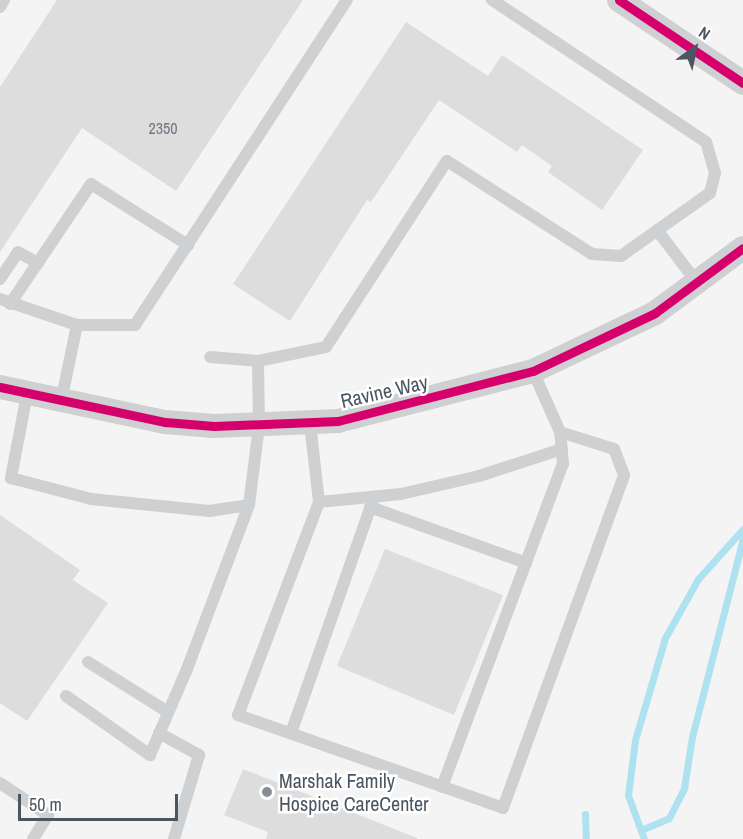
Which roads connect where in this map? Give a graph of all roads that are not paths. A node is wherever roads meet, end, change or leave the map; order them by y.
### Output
1 (4, 0) edge
2 (347, 0) edge
3 (620, 0) edge
4 (499, 2) edge
5 (0, 7) edge
6 (743, 83) edge
7 (657, 230) junction
8 (188, 245) junction
9 (743, 248) edge
10 (38, 263) junction
11 (0, 279) edge
12 (698, 284) junction
13 (5, 301) edge
14 (77, 325) junction
15 (210, 357) dead end
16 (258, 361) junction
17 (534, 371) junction
18 (0, 387) edge
19 (27, 394) junction
20 (61, 402) junction
21 (310, 424) junction
22 (259, 426) junction
23 (560, 432) junction
24 (562, 449) junction
25 (319, 502) junction
26 (372, 502) junction
27 (249, 505) junction
28 (526, 563) junction
29 (88, 662) dead end
30 (66, 696) dead end
31 (168, 712) junction
32 (159, 733) junction
33 (291, 733) junction
34 (0, 783) edge
35 (442, 787) junction
36 (33, 839) edge
37 (174, 839) edge

1 - 5 lane
2 - 8 lane
3 - 6 street
4 - 7 lane
7 - 12 lane
7 - 16 lane
8 - 10 lane
8 - 14 lane
9 - 12 street, Ravine Way
10 - 11 lane
10 - 13 lane
12 - 17 street, Ravine Way
13 - 14 lane
14 - 20 lane
15 - 16 lane
16 - 22 lane
17 - 21 street, Ravine Way
17 - 23 lane
18 - 19 street, Ravine Way
19 - 20 street, Ravine Way
19 - 27 lane
20 - 22 street, Ravine Way
21 - 22 street, Ravine Way
21 - 25 lane
22 - 27 lane
23 - 24 lane
23 - 35 lane
24 - 26 lane
24 - 28 lane
25 - 26 lane
25 - 33 lane
26 - 28 lane
26 - 33 lane
27 - 31 lane
28 - 35 lane
29 - 31 lane
30 - 32 lane
31 - 32 lane
32 - 37 lane
33 - 35 lane
34 - 36 lane

